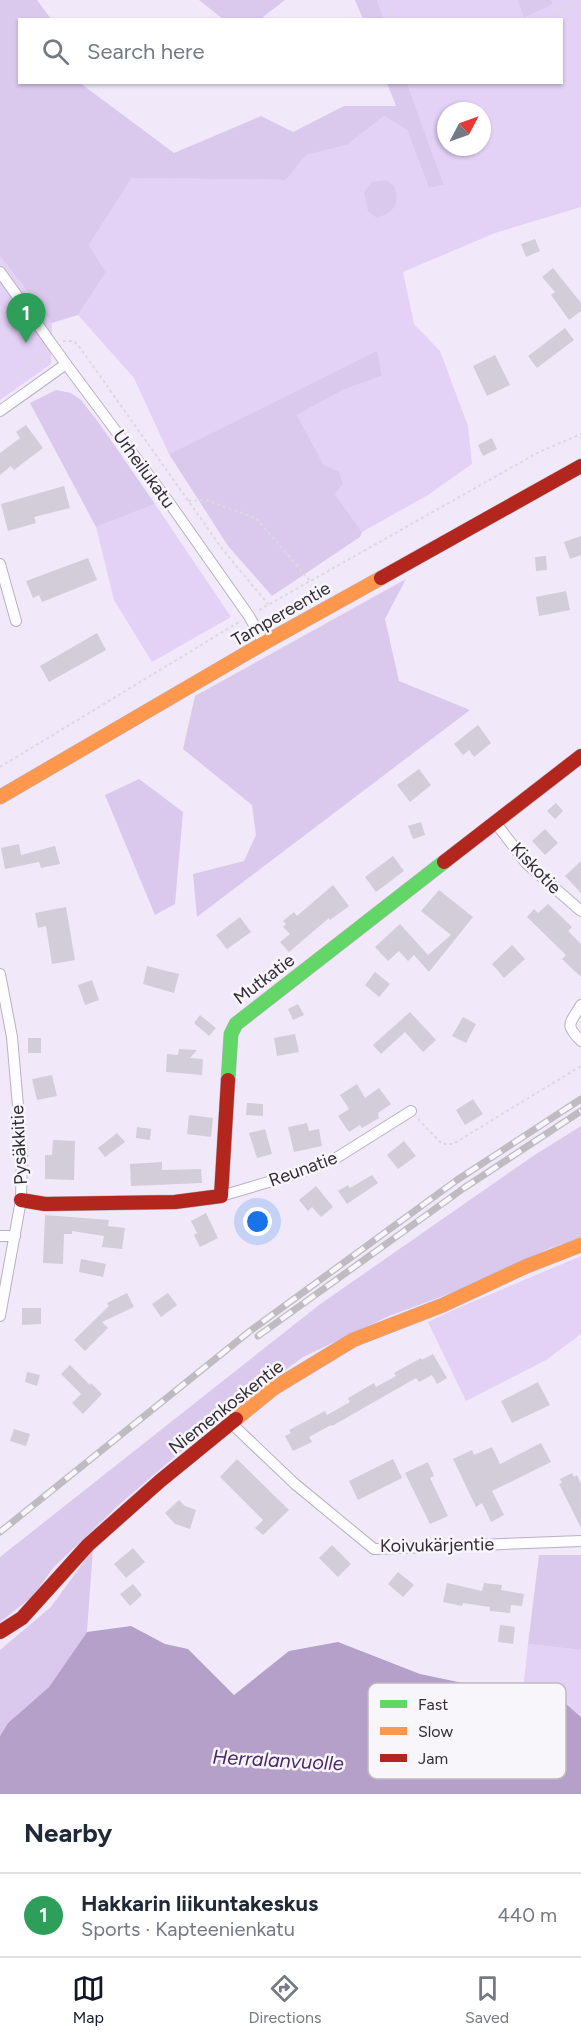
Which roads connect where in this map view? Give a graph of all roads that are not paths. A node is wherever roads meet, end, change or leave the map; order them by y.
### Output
1 (0, 272) edge
2 (66, 364) junction
3 (0, 411) edge
4 (581, 466) edge
5 (0, 564) edge
6 (16, 621) dead end
7 (264, 643) junction
8 (581, 756) edge
9 (0, 797) edge
10 (495, 822) junction
11 (581, 911) edge
12 (0, 974) edge
13 (581, 1005) edge
14 (581, 1041) edge
15 (411, 1111) road end
16 (221, 1196) junction
17 (21, 1200) junction
18 (0, 1236) edge
19 (15, 1236) junction
20 (581, 1245) edge
21 (0, 1316) edge
22 (232, 1424) junction
23 (581, 1541) edge
24 (0, 1632) edge

1 - 2 street, Urheilukatu
2 - 3 street
2 - 7 street, Urheilukatu
4 - 7 street, Tampereentie
5 - 6 street
7 - 9 street, Tampereentie
8 - 10 street, Mutkatie
10 - 11 street, Kiskotie
10 - 16 street, Mutkatie
12 - 17 street, Pysäkkitie
13 - 14 street
15 - 16 street, Reunatie
16 - 17 street
17 - 19 street, Pysäkkitie
18 - 19 street
19 - 21 street, Pysäkkitie
20 - 22 street, Niemenkoskentie
22 - 23 street, Koivukärjentie
22 - 24 street, Niemenkoskentie

